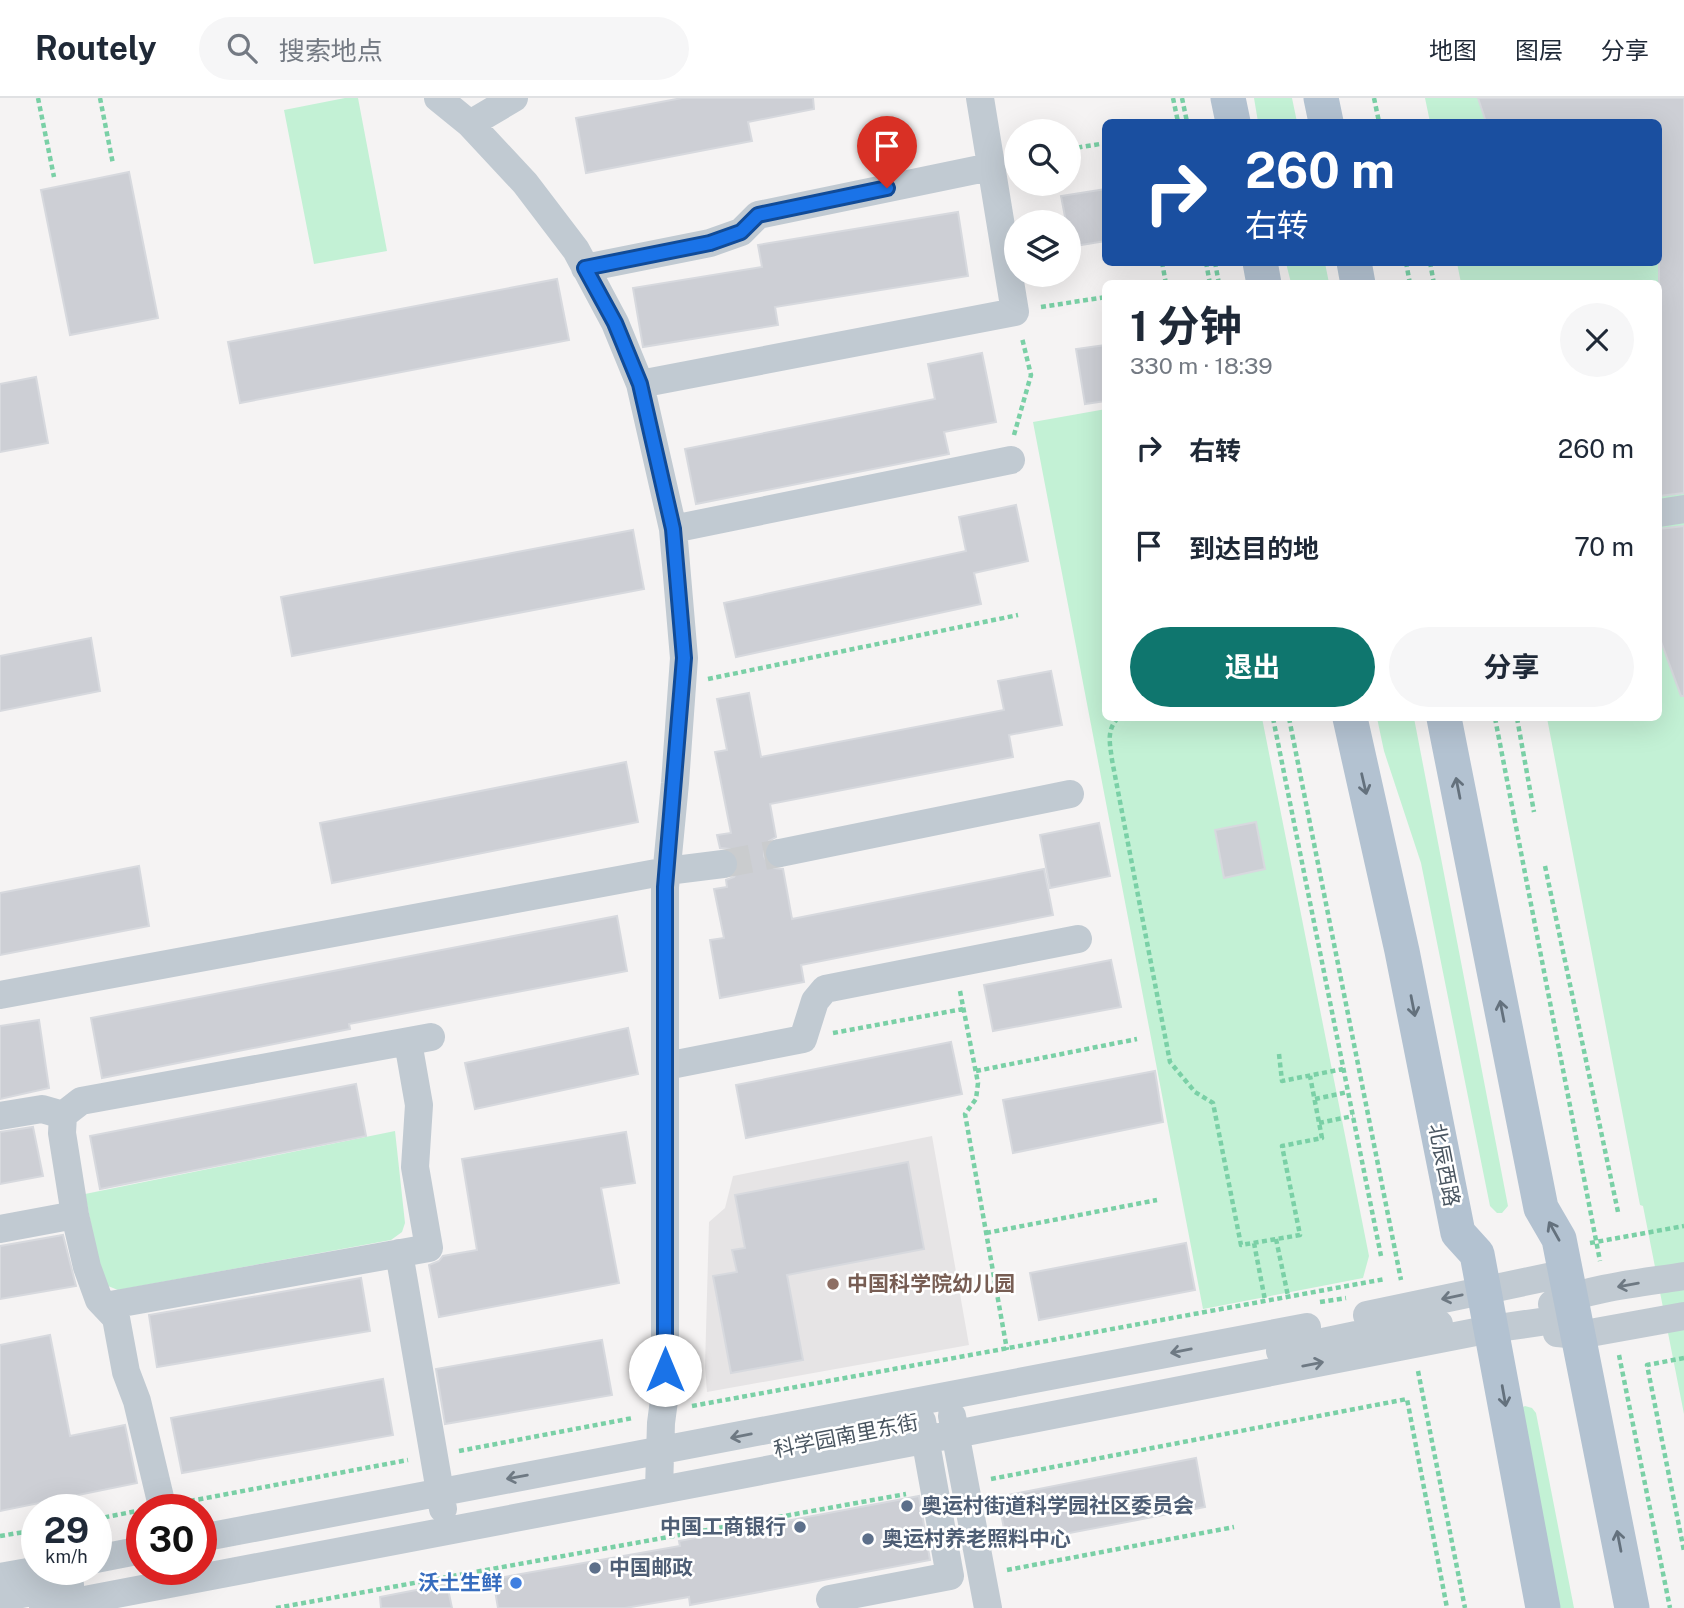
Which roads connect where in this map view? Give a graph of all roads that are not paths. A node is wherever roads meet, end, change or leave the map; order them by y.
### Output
1 (438, 98) edge
2 (514, 98) edge
3 (980, 98) edge
4 (1228, 98) edge
5 (1321, 98) edge
6 (1232, 119) edge
7 (1325, 119) edge
8 (470, 124) junction
9 (990, 167) junction
10 (585, 268) junction
11 (640, 384) junction
12 (1011, 460) road end
13 (1684, 509) edge
14 (1662, 513) edge
15 (673, 529) junction
16 (1351, 721) edge
17 (1445, 721) edge
18 (1070, 794) dead end
19 (780, 853) tunnel mouth
20 (723, 864) tunnel mouth
21 (667, 871) junction
22 (1078, 939) dead end
23 (0, 995) edge
24 (666, 1066) junction
25 (63, 1115) junction
26 (0, 1116) edge
27 (75, 1215) junction
28 (0, 1229) edge
29 (399, 1253) junction
30 (1684, 1276) edge
31 (1483, 1290) junction
32 (1573, 1305) junction
33 (105, 1306) junction
34 (1684, 1316) edge
35 (1491, 1329) junction
36 (952, 1415) junction
37 (924, 1430) junction
38 (659, 1471) junction
39 (159, 1494) edge
40 (443, 1511) junction
41 (217, 1536) edge
42 (217, 1557) edge
43 (217, 1566) edge
44 (21, 1573) edge
45 (126, 1574) edge
46 (0, 1577) edge
47 (138, 1585) edge
48 (0, 1598) edge
49 (830, 1599) dead end
50 (43, 1608) edge
51 (988, 1608) edge
52 (1543, 1608) edge
53 (1632, 1608) edge

1 - 8 street
2 - 8 street
3 - 9 street
4 - 6 main road
5 - 7 main road
8 - 10 street
9 - 10 street
9 - 11 street
10 - 11 street
11 - 15 street
12 - 15 street
13 - 14 street
15 - 21 street
16 -> 31 main road, 北辰西路
32 -> 17 main road
18 - 19 street
20 - 21 street
21 - 23 street
21 - 24 street
22 - 24 street
24 - 38 street
25 - 26 street
25 - 27 street
25 - 29 street
27 - 28 street
27 - 33 street
29 - 33 street
29 - 40 street
30 -> 32 street
31 - 32 street
31 - 35 main road, 北辰西路
31 -> 36 street
32 - 34 street
32 - 35 street
32 - 35 street, 科学园南里东街
53 -> 32 main road
33 - 39 street
35 - 36 street, 科学园南里东街
35 -> 52 main road, 北辰西路
36 - 37 street, 科学园南里东街
36 -> 38 street
36 - 51 street
37 - 38 street, 科学园南里东街
37 - 49 street
38 - 40 street, 科学园南里东街
40 - 41 street
40 - 42 street, 科学园南里东街
40 - 43 street
44 - 46 street
45 - 48 street
47 - 50 street

